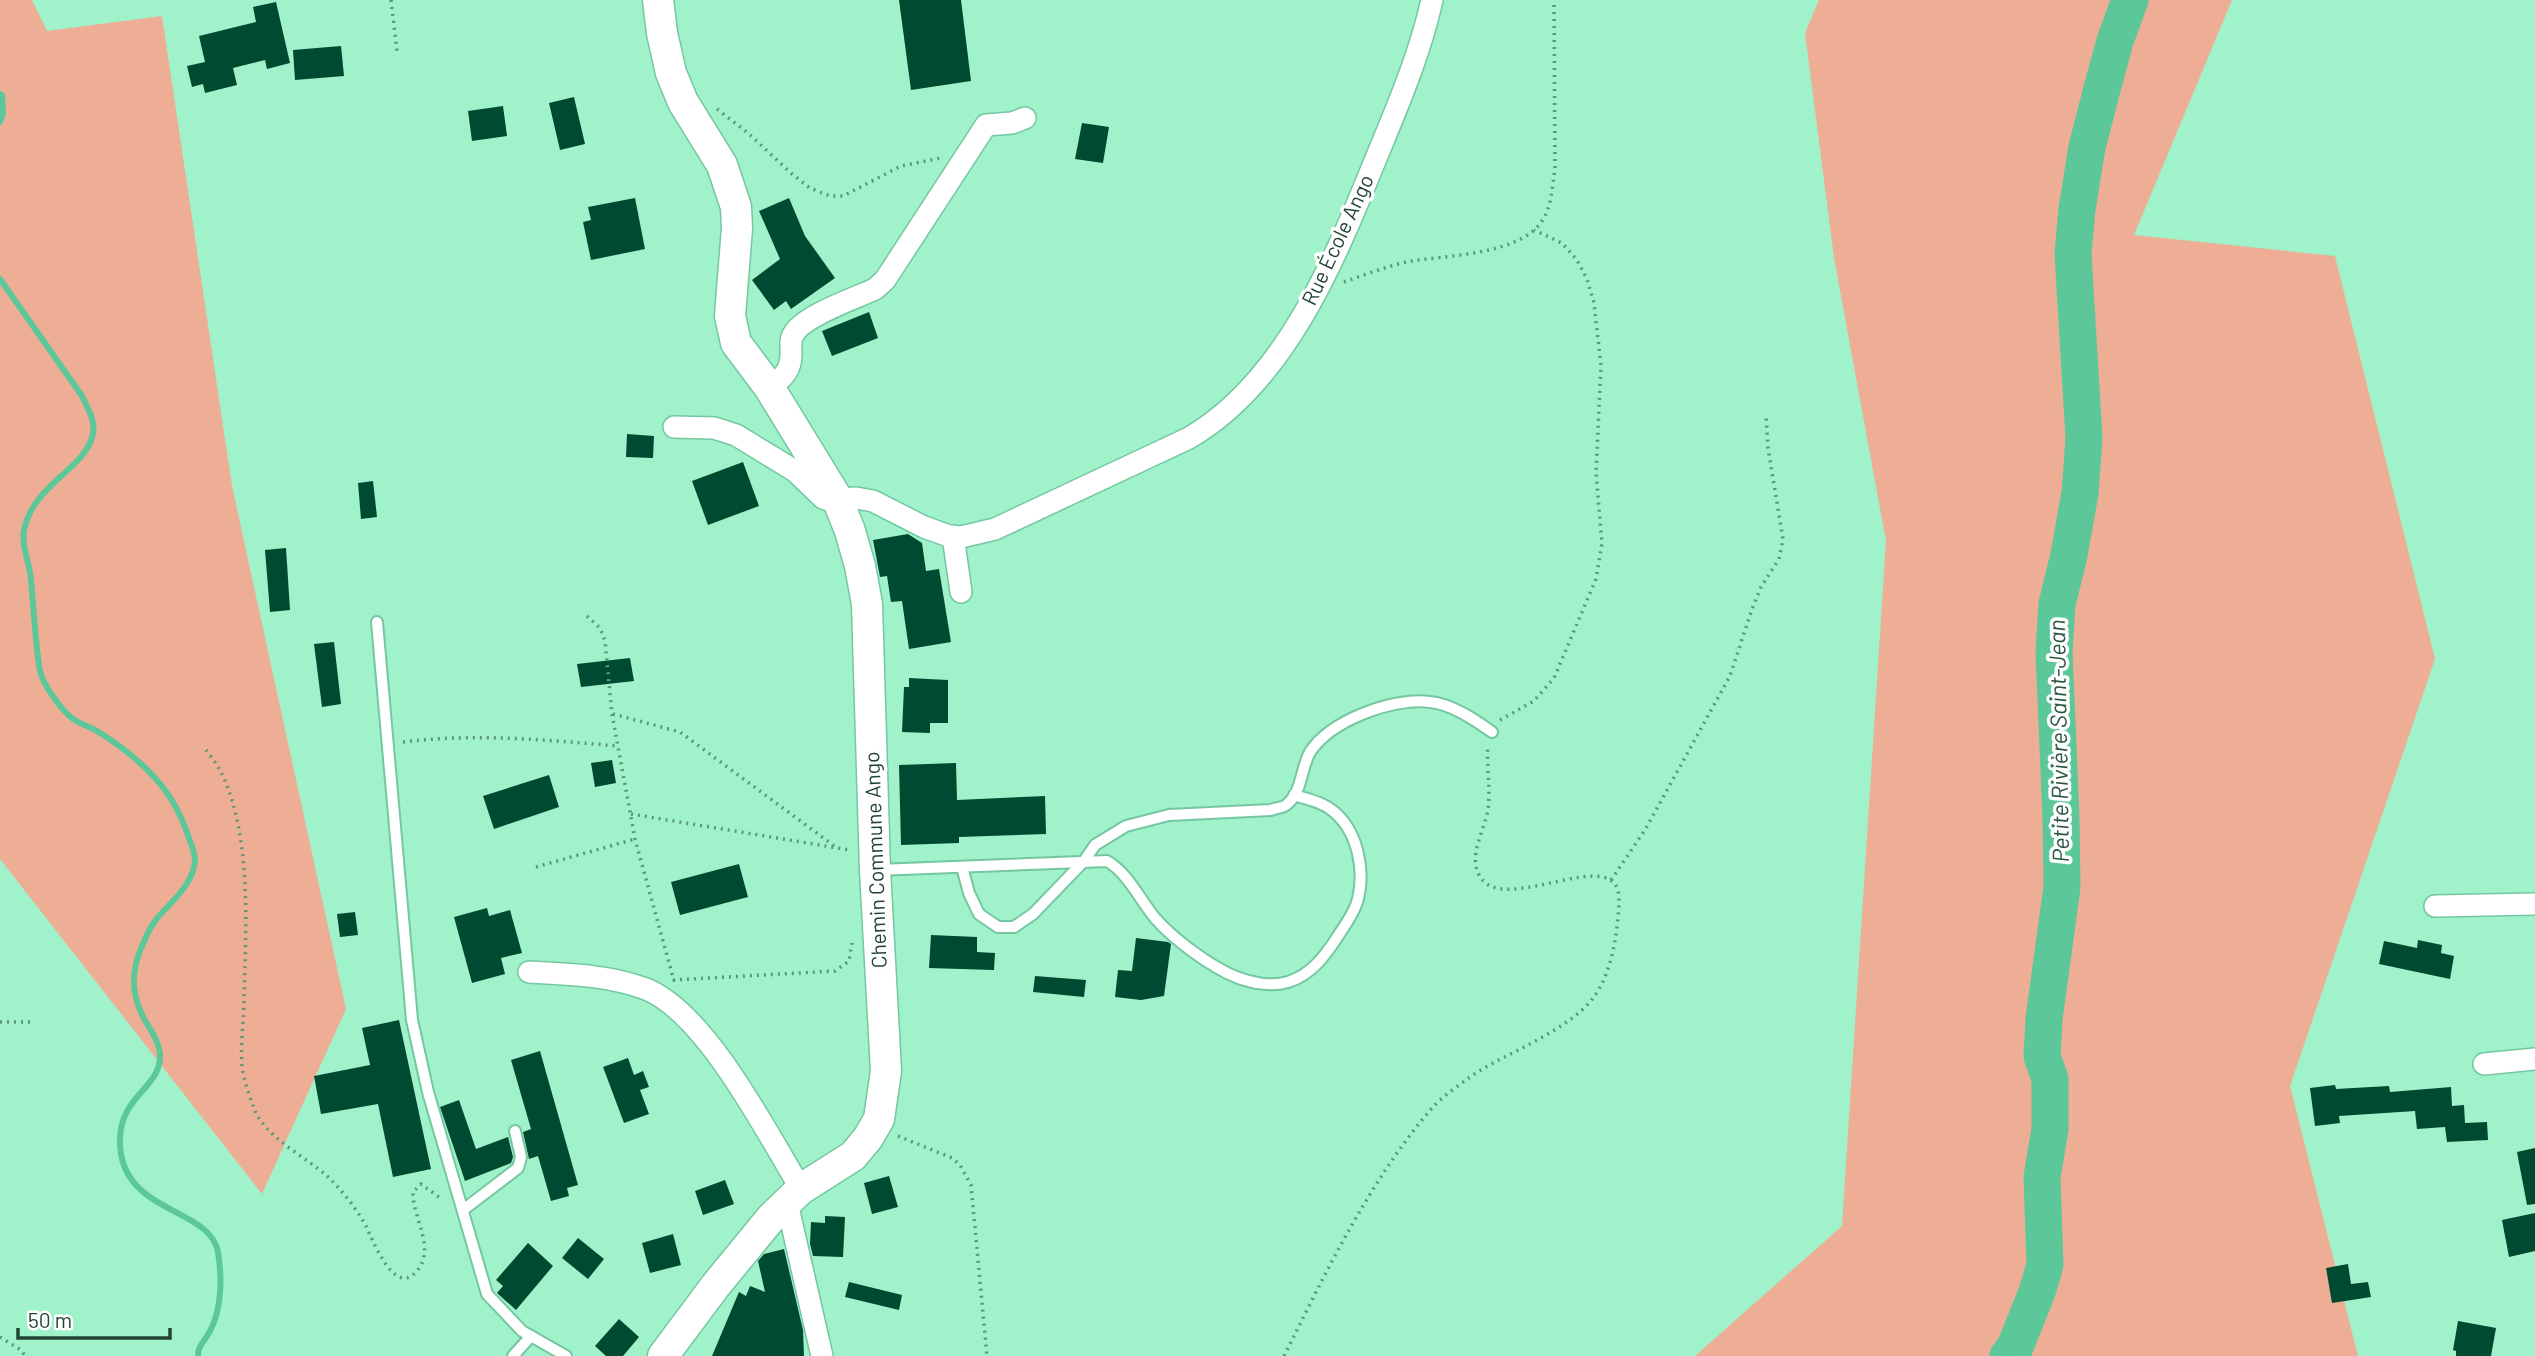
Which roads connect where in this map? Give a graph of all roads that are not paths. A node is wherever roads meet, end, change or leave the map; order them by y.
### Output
1 (658, 0) edge
2 (1432, 0) edge
3 (1025, 118) dead end
4 (769, 387) junction
5 (674, 427) dead end
6 (837, 498) junction
7 (953, 536) junction
8 (961, 592) dead end
9 (377, 622) dead end
10 (1492, 732) road end
11 (1294, 795) junction
12 (1084, 861) junction
13 (962, 867) junction
14 (875, 870) junction
15 (2535, 904) edge
16 (2435, 906) dead end
17 (529, 972) dead end
18 (2535, 1059) edge
19 (2484, 1064) dead end
20 (515, 1131) dead end
21 (794, 1196) junction
22 (463, 1210) junction
23 (531, 1336) junction
24 (513, 1356) edge
25 (566, 1356) edge
26 (663, 1356) edge
27 (822, 1356) edge

1 - 4 street, Chemin Commune Ango
2 - 7 street, Rue École Ango
3 - 4 street
4 - 6 street, Chemin Commune Ango
5 - 6 street
6 - 7 street, Rue École Ango
6 - 14 street, Chemin Commune Ango
7 - 8 street
9 - 22 lane
10 - 11 lane
11 - 12 lane
11 - 12 lane
12 - 13 lane
12 - 13 lane
13 - 14 lane
14 - 21 street, Chemin Commune Ango
15 - 16 street
17 - 21 street
18 - 19 street
20 - 22 lane
21 - 26 street, Chemin Commune Ango
21 - 27 street
22 - 23 lane
23 - 24 lane
23 - 25 lane

